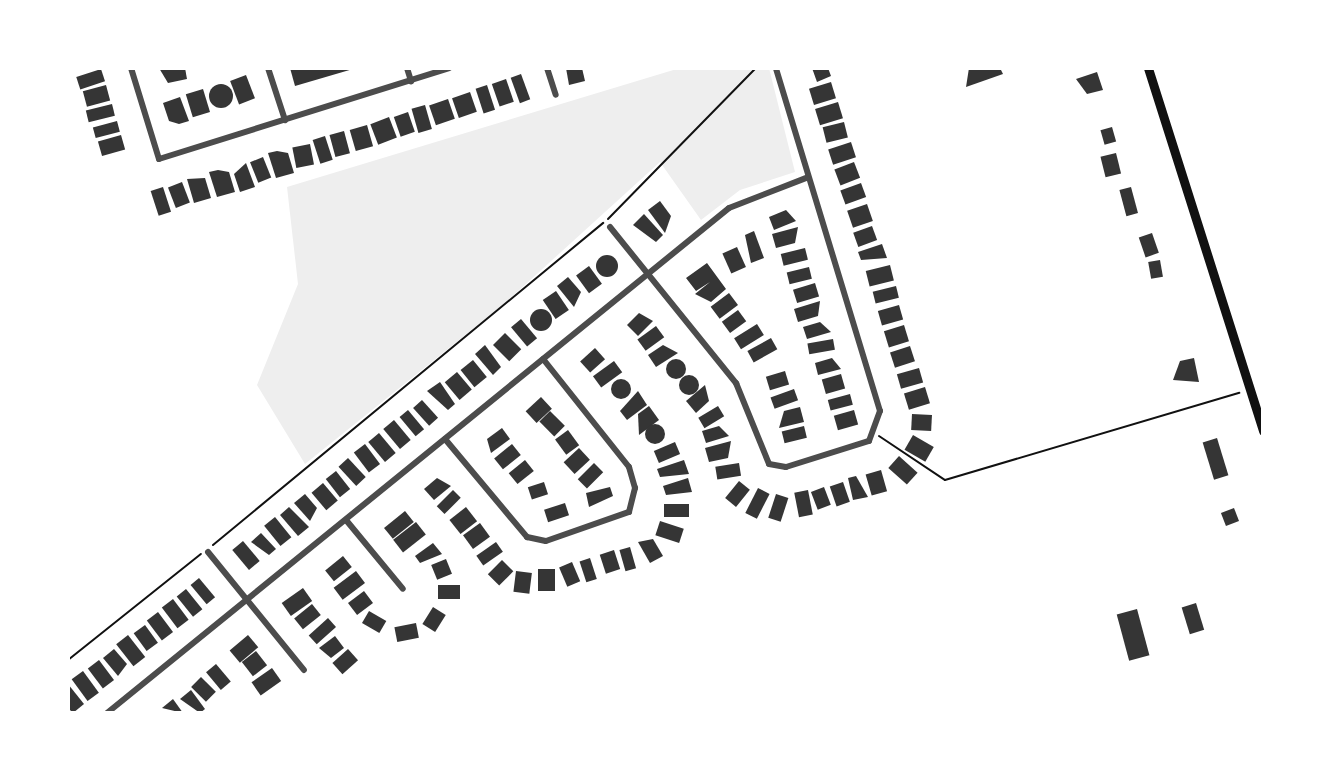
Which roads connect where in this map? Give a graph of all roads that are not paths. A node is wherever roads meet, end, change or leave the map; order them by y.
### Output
1 (131, 68) edge
2 (268, 68) edge
3 (407, 68) edge
4 (449, 68) edge
5 (547, 68) edge
6 (776, 68) edge
7 (1148, 68) edge
8 (411, 81) junction
9 (556, 95) dead end
10 (285, 120) junction
11 (806, 178) junction
12 (610, 227) dead end
13 (648, 274) junction
14 (543, 359) junction
15 (1263, 431) edge
16 (445, 439) junction
17 (346, 520) junction
18 (208, 552) dead end
19 (403, 589) dead end
20 (247, 600) junction
21 (304, 670) dead end
22 (107, 713) edge

1 - 10 street
2 - 10 street
3 - 8 street
4 - 8 street
5 - 9 street
6 - 11 street
7 - 15 main road
8 - 10 street
11 - 13 street
11 - 13 street
12 - 13 street
13 - 14 street
14 - 16 street
14 - 16 street
16 - 17 street
17 - 19 street
17 - 20 street
18 - 20 street
20 - 21 street
20 - 22 street

